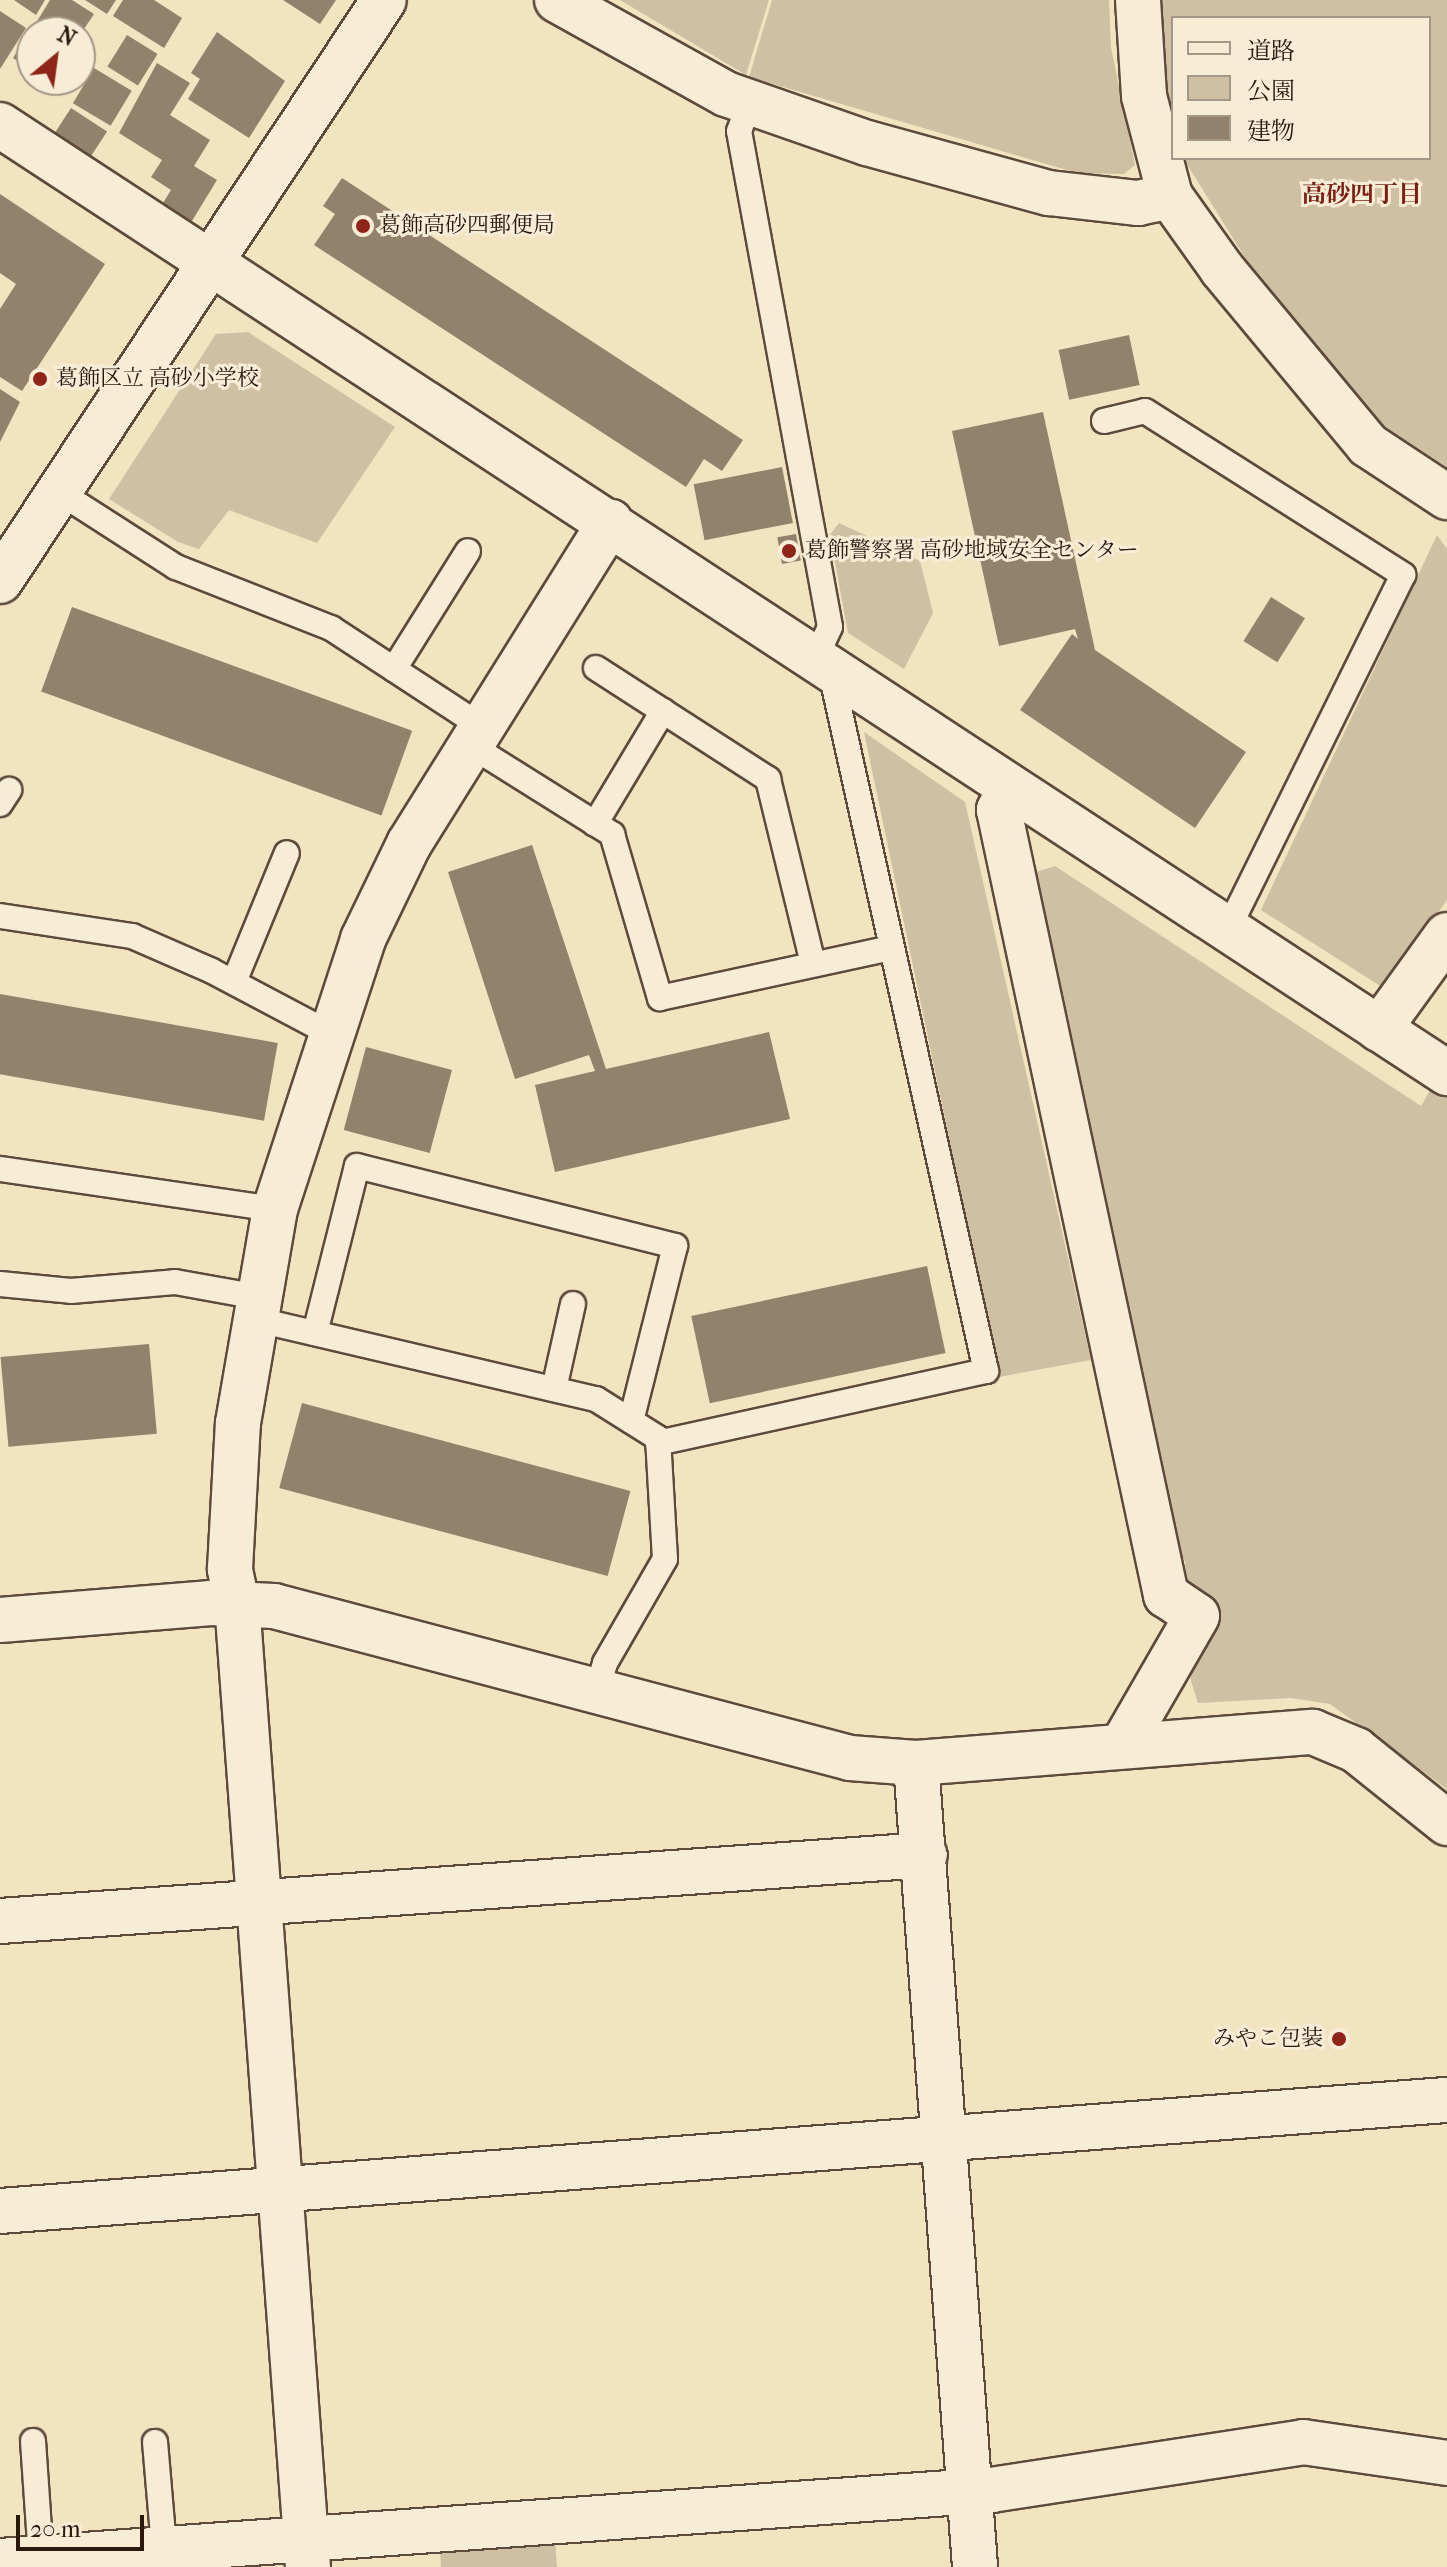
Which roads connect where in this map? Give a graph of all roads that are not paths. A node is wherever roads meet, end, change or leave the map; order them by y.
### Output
1 (384, 0) edge
2 (557, 0) edge
3 (1138, 0) edge
4 (749, 104) junction
5 (0, 125) edge
6 (1170, 196) junction
7 (211, 263) junction
8 (1104, 421) dead end
9 (59, 492) junction
10 (1447, 497) edge
11 (610, 522) junction
12 (468, 551) dead end
13 (0, 581) edge
14 (823, 664) junction
15 (596, 668) dead end
16 (394, 669) junction
17 (663, 711) junction
18 (476, 736) junction
19 (1011, 788) junction
20 (595, 824) junction
21 (287, 853) dead end
22 (0, 916) edge
23 (1228, 929) junction
24 (1447, 935) edge
25 (891, 948) junction
26 (813, 964) junction
27 (234, 982) junction
28 (1379, 1029) junction
29 (329, 1033) junction
30 (1447, 1073) edge
31 (0, 1169) edge
32 (275, 1209) junction
33 (0, 1284) edge
34 (573, 1304) dead end
35 (256, 1308) junction
36 (315, 1333) junction
37 (554, 1389) junction
38 (631, 1421) junction
39 (658, 1443) junction
40 (237, 1603) junction
41 (0, 1620) edge
42 (597, 1691) junction
43 (1122, 1746) junction
44 (916, 1763) junction
45 (1447, 1823) edge
46 (925, 1855) junction
47 (259, 1900) junction
48 (0, 1921) edge
49 (1447, 2100) edge
50 (942, 2140) junction
51 (281, 2189) junction
52 (0, 2211) edge
53 (33, 2441) dead end
54 (155, 2442) dead end
55 (1447, 2463) edge
56 (969, 2491) junction
57 (164, 2548) junction
58 (307, 2553) edge
59 (21, 2560) edge
60 (975, 2567) edge

1 - 7 street
2 - 4 street
3 - 6 street
4 - 6 street
4 - 14 lane
5 - 7 street
6 - 10 street
7 - 9 street
7 - 11 street
8 - 23 lane
9 - 13 street
9 - 16 lane
11 - 14 street
11 - 18 street
12 - 16 lane
14 - 19 street
14 - 25 lane
15 - 17 lane
16 - 18 lane
17 - 20 lane
17 - 26 lane
18 - 20 lane
18 - 29 street
19 - 23 street
19 - 43 street
20 - 26 lane
21 - 27 lane
22 - 27 lane
23 - 28 street
24 - 28 street
25 - 26 lane
25 - 39 lane
27 - 29 lane
28 - 30 street
29 - 32 street
31 - 32 lane
32 - 35 street
33 - 35 lane
34 - 37 lane
35 - 36 lane
35 - 40 street
36 - 37 lane
36 - 38 lane
37 - 38 lane
38 - 39 lane
39 - 42 lane
40 - 41 street
40 - 42 street
40 - 47 street
42 - 44 street
43 - 44 street
43 - 45 street
44 - 46 street
46 - 47 street
46 - 50 street
47 - 48 street
47 - 51 street
49 - 50 street
50 - 51 street
50 - 56 street
51 - 52 street
51 - 58 street
53 - 59 lane
54 - 57 lane
55 - 56 street
56 - 58 street
56 - 60 street
57 - 58 street
57 - 59 street

